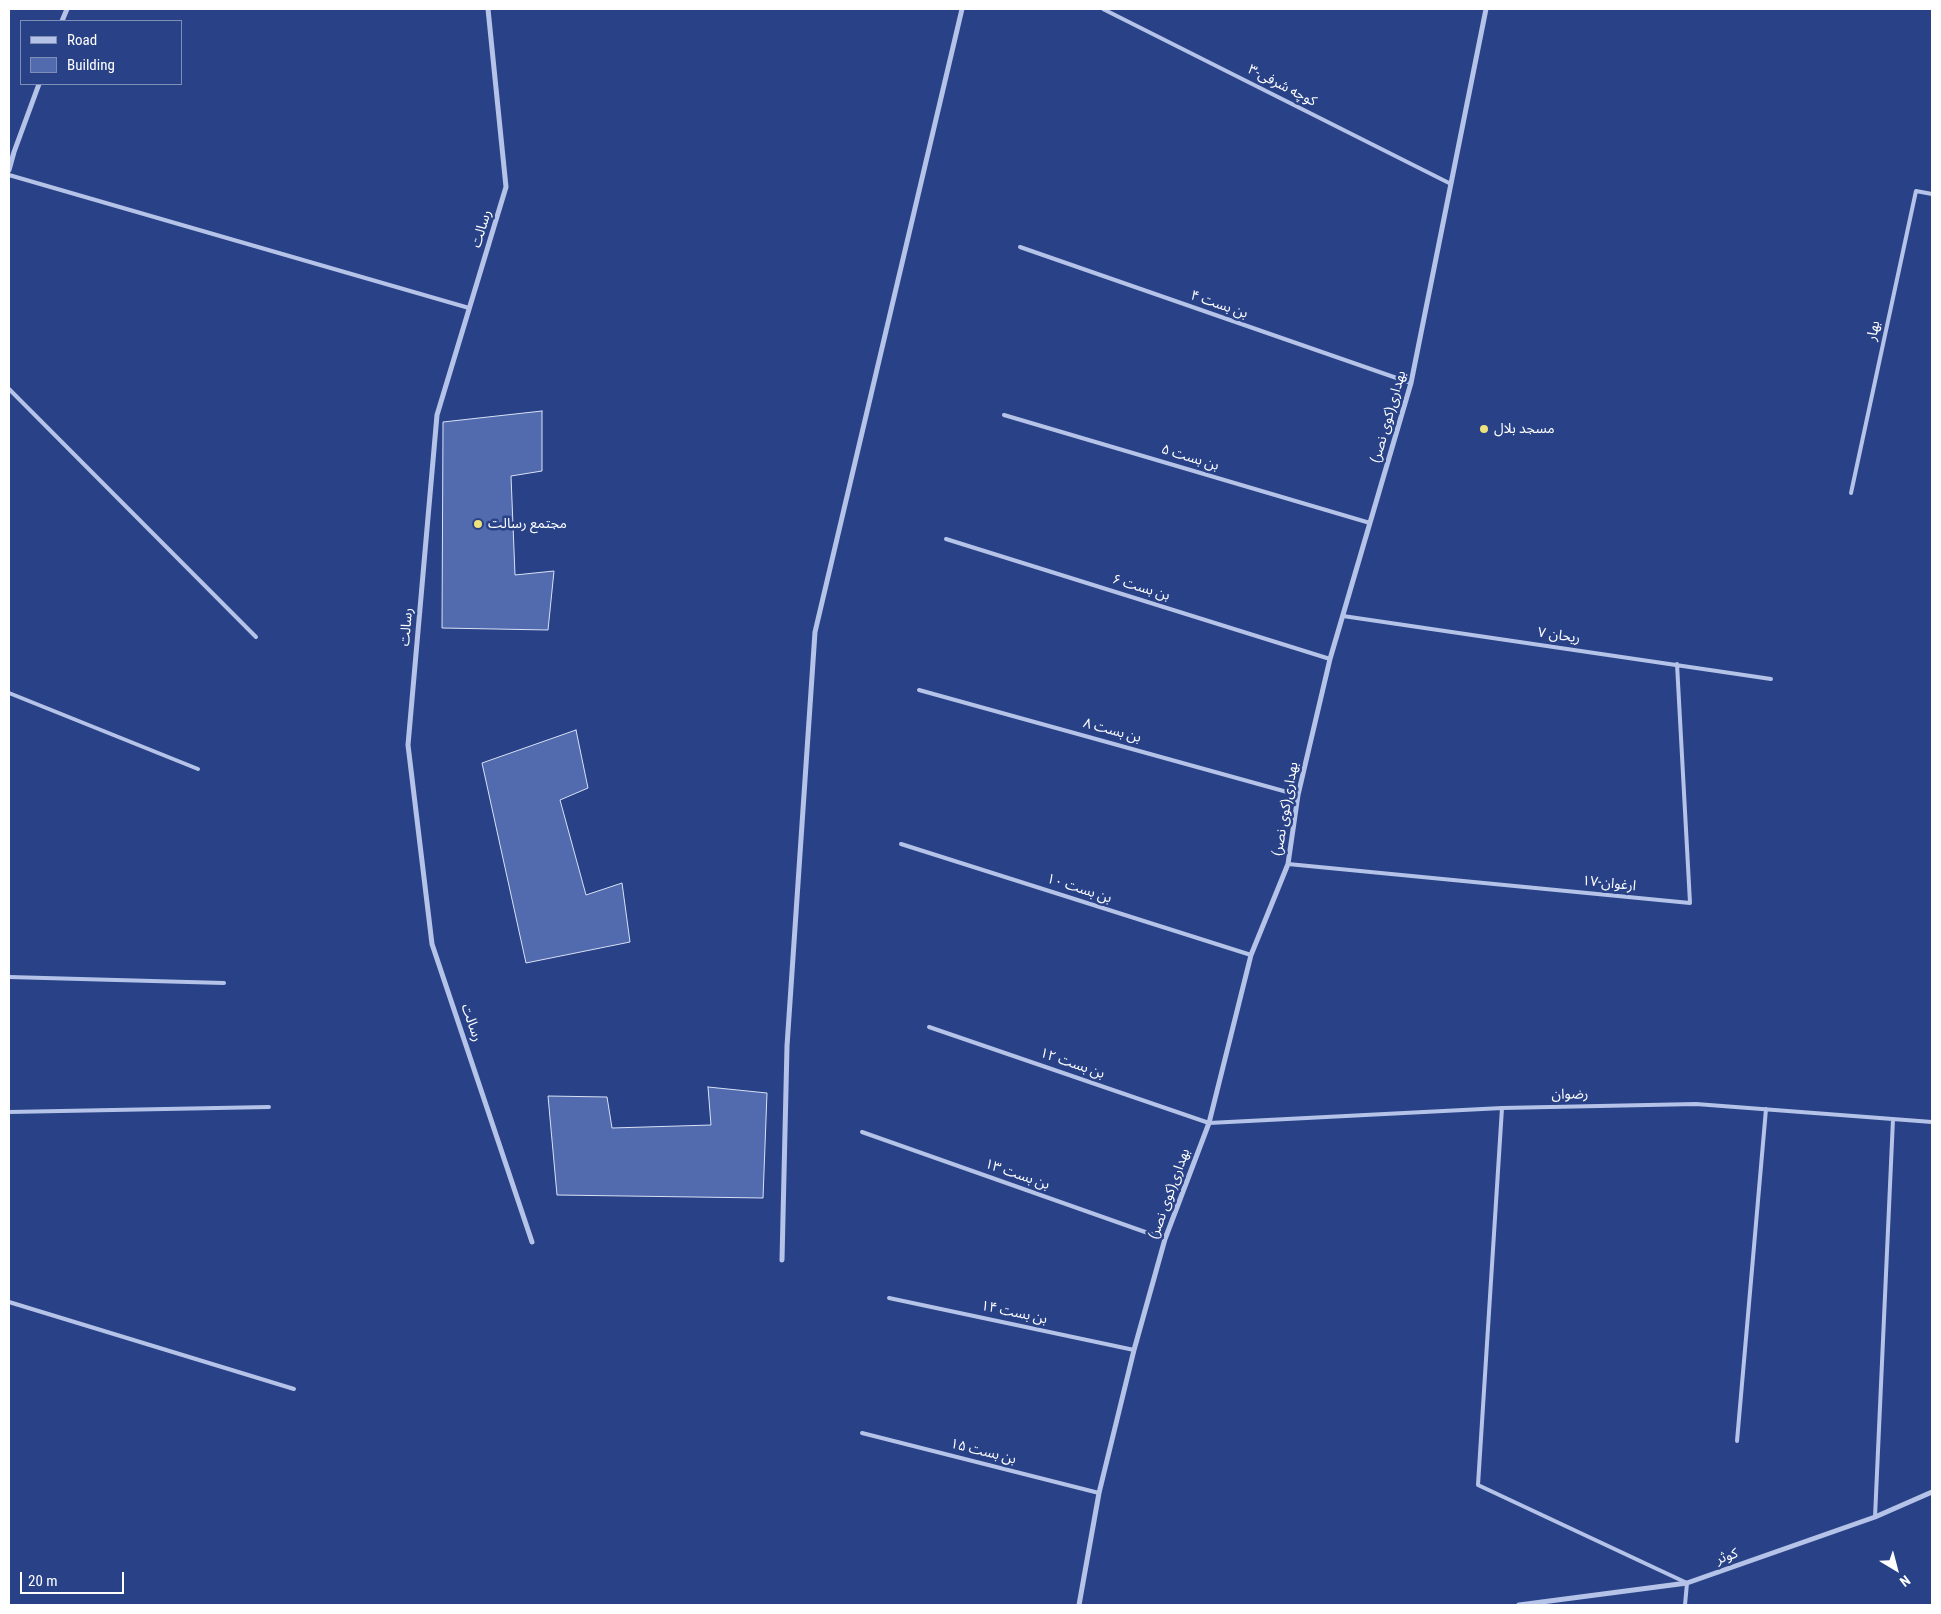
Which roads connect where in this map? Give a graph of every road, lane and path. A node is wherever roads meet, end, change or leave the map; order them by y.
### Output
1 (488, 9) edge
2 (962, 9) edge
3 (1103, 9) edge
4 (1486, 9) edge
5 (39, 85) edge
6 (9, 170) edge
7 (9, 175) edge
8 (1451, 184) junction
9 (1932, 194) edge
10 (1020, 247) dead end
11 (469, 308) junction
12 (1411, 383) junction
13 (9, 389) edge
14 (1004, 414) dead end
15 (1851, 493) dead end
16 (1370, 523) junction
17 (946, 539) dead end
18 (1343, 616) junction
19 (256, 637) dead end
20 (1330, 659) junction
21 (1677, 664) junction
22 (1771, 679) dead end
23 (919, 690) dead end
24 (9, 693) edge
25 (198, 769) dead end
26 (1298, 795) junction
27 (901, 844) dead end
28 (1288, 864) junction
29 (1251, 955) junction
30 (9, 977) edge
31 (224, 983) dead end
32 (929, 1027) dead end
33 (269, 1107) dead end
34 (1502, 1108) junction
35 (1766, 1109) junction
36 (9, 1112) edge
37 (1893, 1119) junction
38 (1209, 1122) junction
39 (1932, 1122) edge
40 (862, 1132) dead end
41 (1165, 1239) junction
42 (532, 1242) dead end
43 (782, 1260) dead end
44 (889, 1298) dead end
45 (9, 1302) edge
46 (1134, 1350) junction
47 (294, 1389) dead end
48 (862, 1433) dead end
49 (1737, 1441) dead end
50 (1932, 1492) edge
51 (1099, 1493) junction
52 (1875, 1517) junction
53 (1687, 1583) junction
54 (1079, 1605) edge
55 (1519, 1605) edge
56 (1685, 1605) edge

1 - 11 street, رسالت
2 - 43 street
3 - 8 lane, کوچه شرفی-۳
4 - 8 street, بهداری(کوی نصر)
5 - 6 street
7 - 11 lane
8 - 12 street, بهداری(کوی نصر)
9 - 15 lane, بهار
10 - 12 lane, بن بست ۴
11 - 42 street, رسالت
12 - 16 street, بهداری(کوی نصر)
13 - 19 lane
14 - 16 lane, بن بست ۵
16 - 18 street, بهداری(کوی نصر)
17 - 20 lane, بن بست ۶
18 - 20 street, بهداری(کوی نصر)
18 - 21 lane, ریحان ۷
20 - 26 street, بهداری(کوی نصر)
21 - 22 lane, ریحان ۷
21 - 28 lane, ارغوان-۱۷
23 - 26 lane, بن بست ۸
24 - 25 lane
26 - 28 street, بهداری(کوی نصر)
27 - 29 lane, بن بست ۱۰
28 - 29 street, بهداری(کوی نصر)
29 - 38 street, بهداری(کوی نصر)
30 - 31 lane
32 - 38 lane, بن بست ۱۲
33 - 36 lane
34 - 35 lane, رضوان
34 - 38 lane, رضوان
34 - 53 lane
35 - 37 lane, رضوان
35 - 49 lane
37 - 39 lane, رضوان
37 - 52 lane
38 - 41 street, بهداری(کوی نصر)
40 - 41 lane, بن بست ۱۳
41 - 46 street, بهداری(کوی نصر)
44 - 46 lane, بن بست ۱۴
45 - 47 lane
46 - 51 street, بهداری(کوی نصر)
48 - 51 lane, بن بست ۱۵
50 - 52 street, کوثر
51 - 54 street, بهداری(کوی نصر)
52 - 53 street, کوثر
53 - 55 street, کوثر
53 - 56 lane

